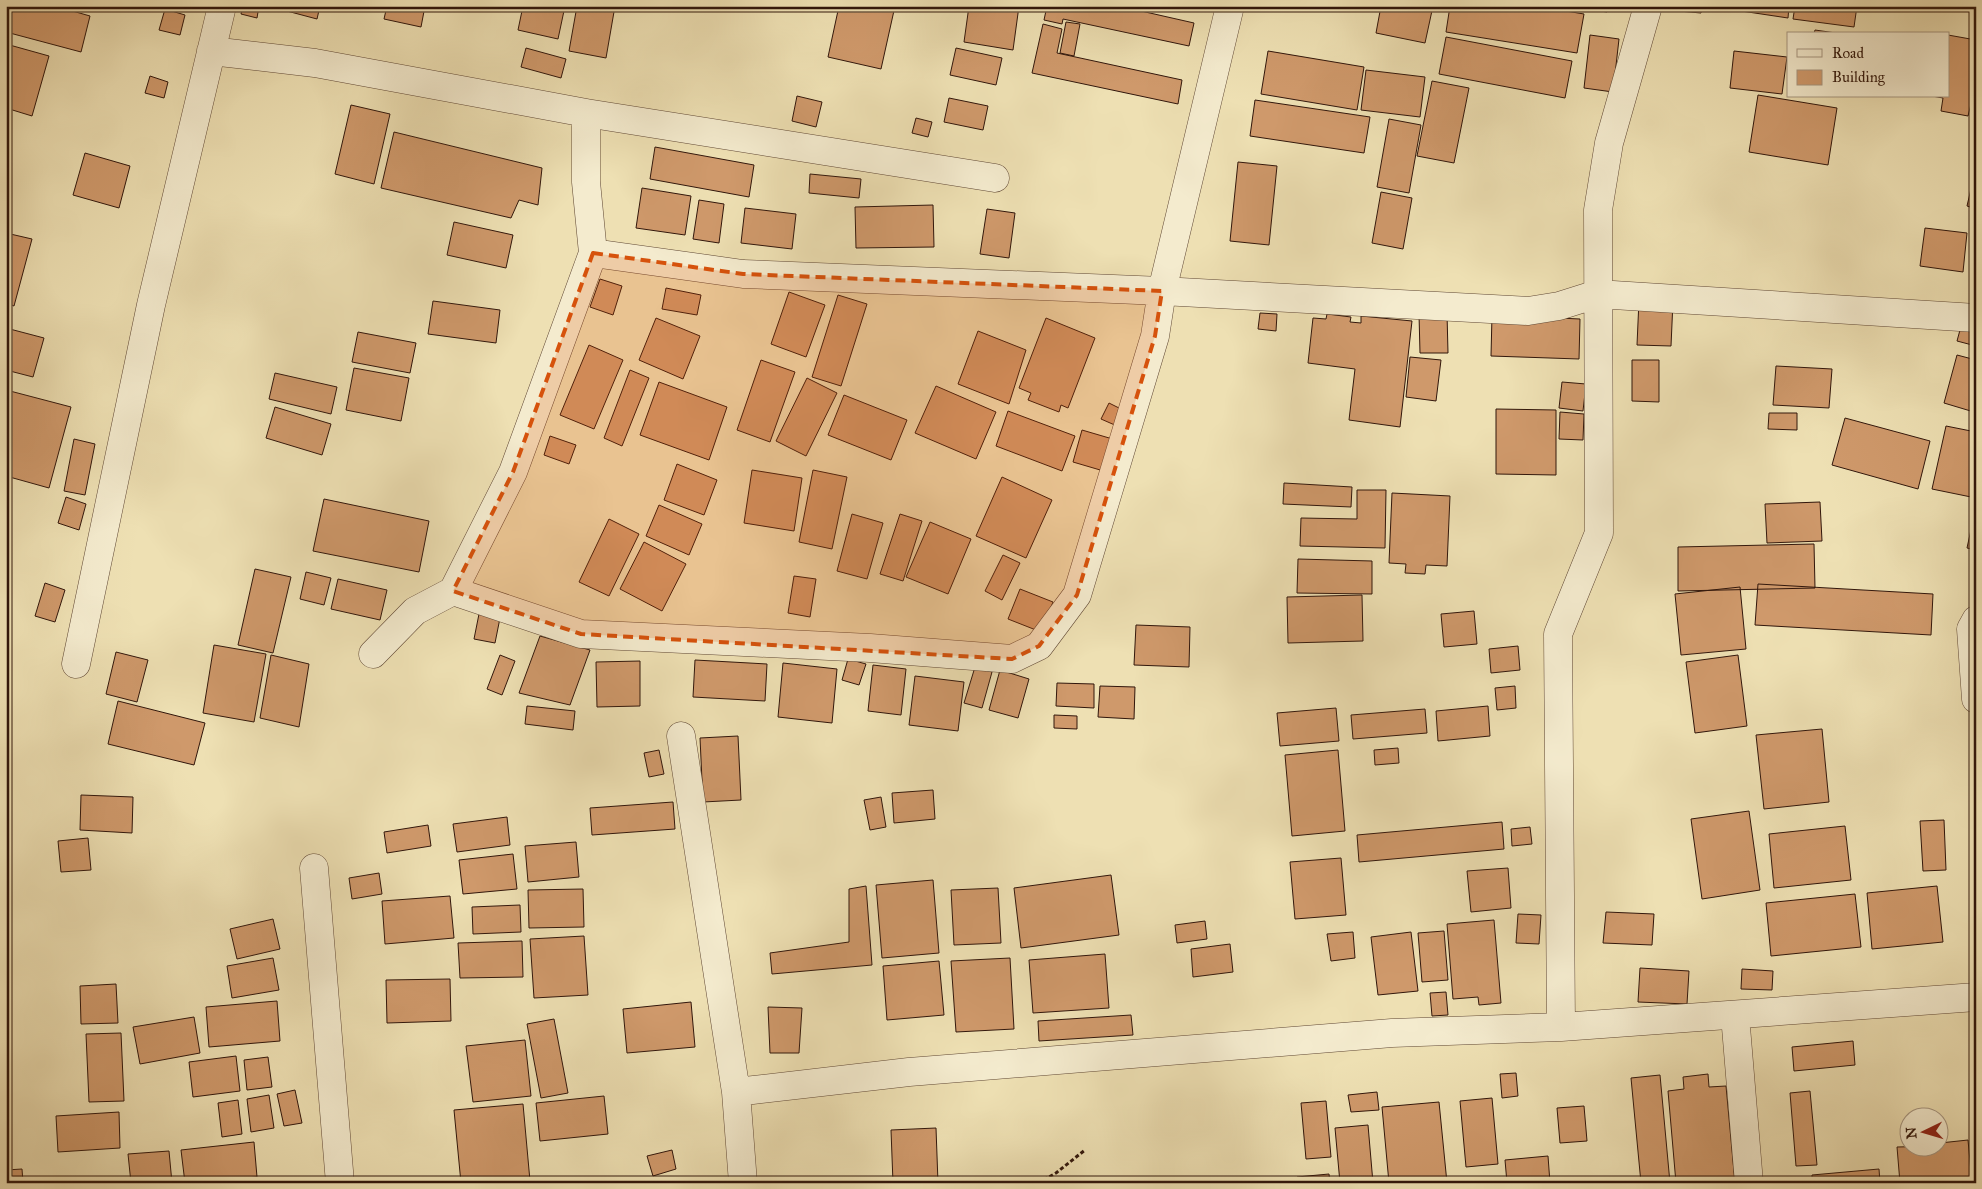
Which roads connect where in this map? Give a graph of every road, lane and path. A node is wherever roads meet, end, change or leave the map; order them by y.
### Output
1 (222, 6) edge
2 (1230, 6) edge
3 (1648, 6) edge
4 (211, 51) junction
5 (586, 112) junction
6 (995, 178) dead end
7 (593, 253) junction
8 (1162, 291) junction
9 (1597, 294) junction
10 (1976, 318) edge
11 (453, 592) junction
12 (1976, 620) edge
13 (373, 654) dead end
14 (76, 664) dead end
15 (1976, 699) edge
16 (681, 736) dead end
17 (314, 868) dead end
18 (1976, 997) edge
19 (1735, 1015) junction
20 (1561, 1027) junction
21 (736, 1092) junction
22 (1084, 1150) dead end
23 (340, 1183) edge
24 (743, 1183) edge
25 (1038, 1183) edge
26 (1749, 1183) edge

1 - 4 street
2 - 8 street
3 - 9 street
4 - 5 street
4 - 14 street
5 - 6 street
5 - 7 street
7 - 8 street
7 - 11 street
8 - 9 street
8 - 11 street
9 - 10 street
9 - 20 street
11 - 13 street
12 - 15 street
16 - 21 street
17 - 23 street
18 - 19 street
19 - 20 street
19 - 26 street
20 - 21 street
21 - 24 street
22 - 25 path

